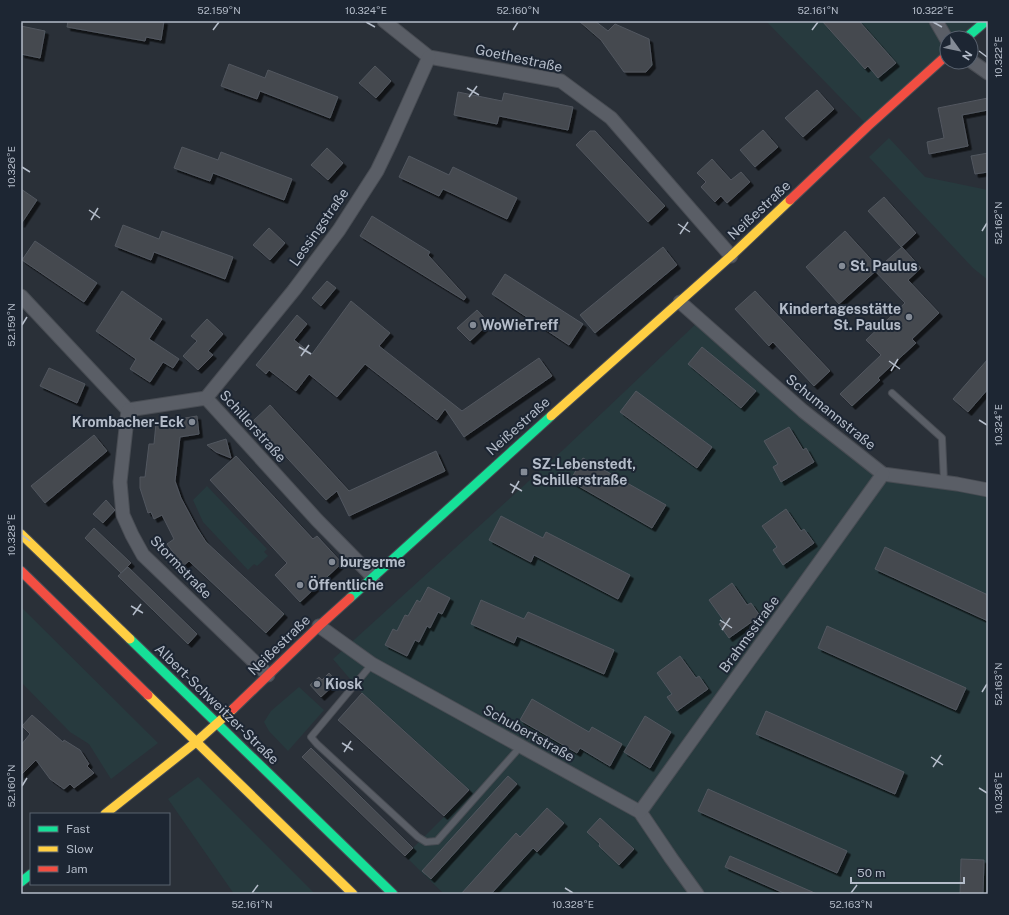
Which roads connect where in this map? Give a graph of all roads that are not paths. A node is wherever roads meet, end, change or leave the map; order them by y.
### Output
1 (384, 21) edge
2 (936, 21) edge
3 (986, 21) edge
4 (941, 30) edge
5 (975, 30) edge
6 (430, 57) junction
7 (939, 62) edge
8 (979, 67) edge
9 (988, 73) edge
10 (731, 256) junction
11 (21, 296) edge
12 (680, 302) junction
13 (892, 393) dead end
14 (206, 398) junction
15 (128, 410) junction
16 (883, 474) junction
17 (944, 482) junction
18 (988, 490) edge
19 (21, 534) edge
20 (21, 572) edge
21 (373, 577) junction
22 (319, 626) junction
23 (372, 664) junction
24 (268, 675) junction
25 (216, 724) junction
26 (196, 742) junction
27 (520, 746) junction
28 (640, 812) junction
29 (106, 813) edge
30 (30, 875) edge
31 (21, 882) edge
32 (353, 894) edge
33 (393, 894) edge
34 (697, 894) edge

1 - 6 street, Goethestraße
2 - 4 street
3 - 5 street
6 - 10 street, Goethestraße
6 - 14 street, Lessingstraße
7 - 10 street, Neißestraße
8 - 9 street
10 - 12 street, Neißestraße
11 - 15 street
12 - 16 street, Schumannstraße
12 - 21 street, Neißestraße
13 - 17 lane
14 - 15 street, Schillerstraße
14 - 21 street, Schillerstraße
15 - 24 street, Stormstraße
16 - 17 street
16 - 28 street, Brahmsstraße
17 - 18 street
19 - 25 street, Albert-Schweitzer-Straße
20 - 26 street
21 - 22 street, Neißestraße
22 - 23 street, Schubertstraße
22 - 24 street, Neißestraße
23 - 27 street, Schubertstraße
23 - 27 lane
24 - 25 street, Neißestraße
25 - 26 street, Neißestraße
25 - 33 street, Albert-Schweitzer-Straße
26 - 29 street, Neißestraße
26 - 32 street
27 - 28 street, Schubertstraße
28 - 34 street, Schubertstraße
30 - 31 street

